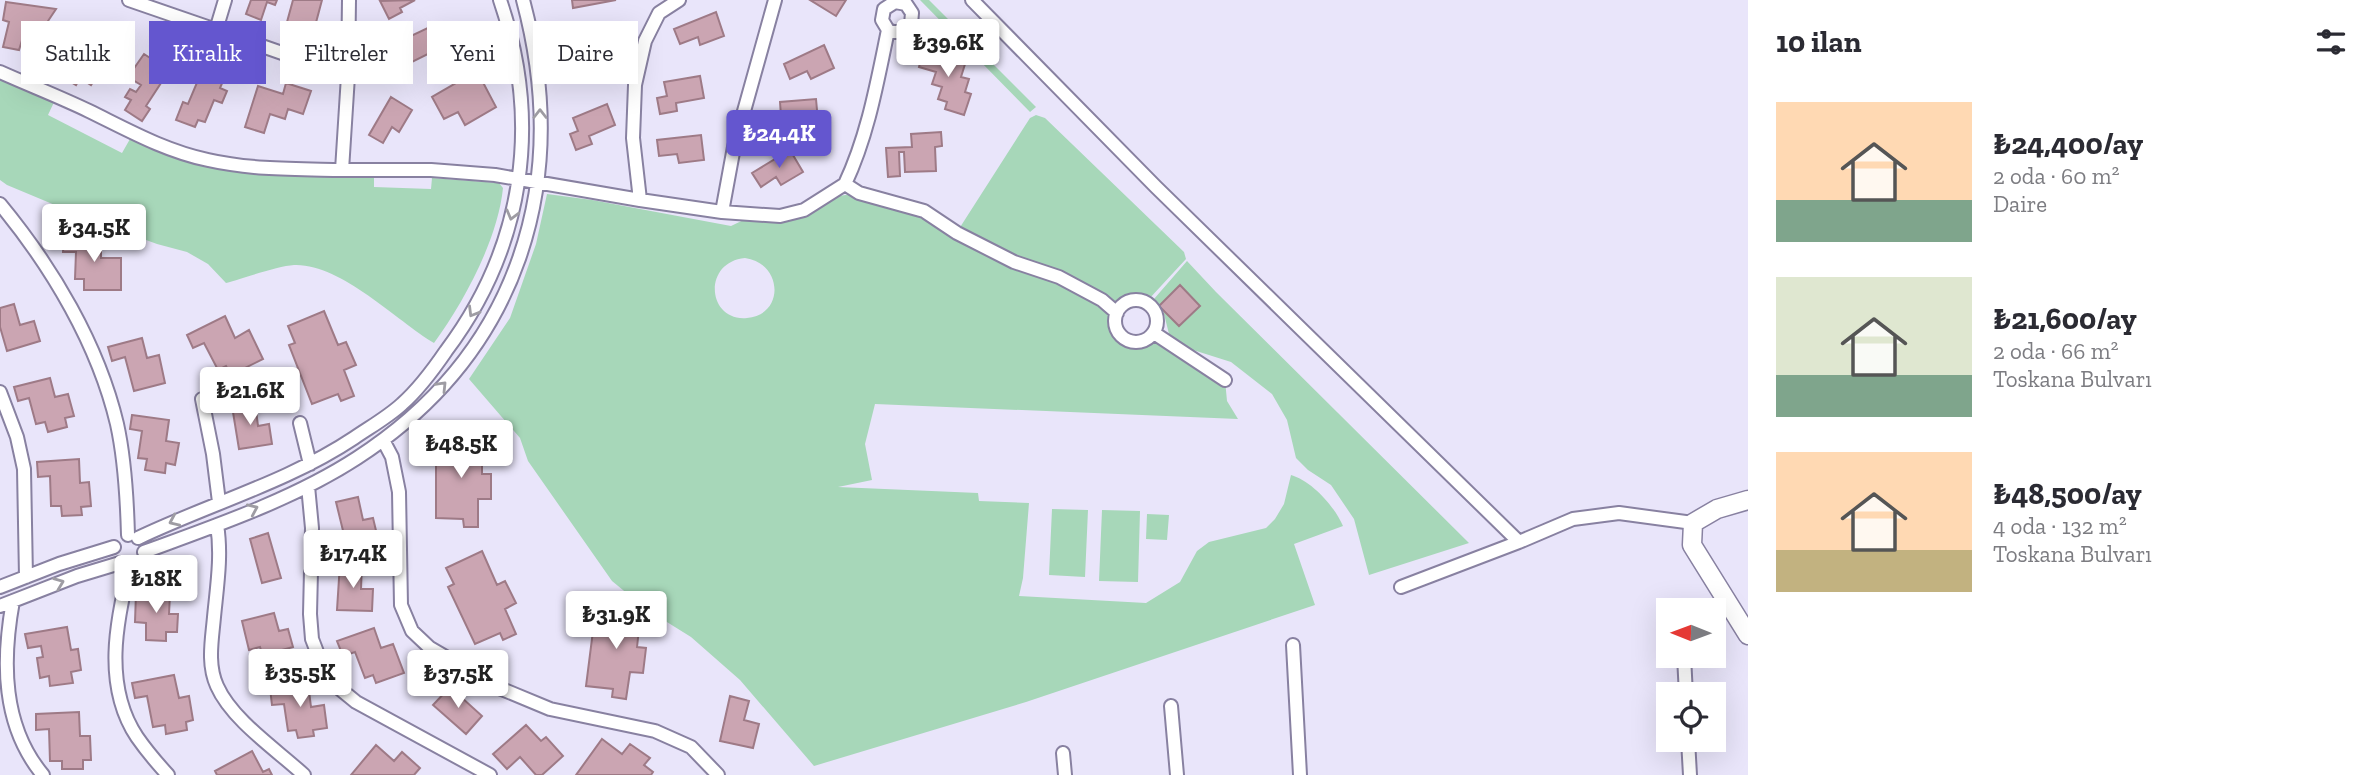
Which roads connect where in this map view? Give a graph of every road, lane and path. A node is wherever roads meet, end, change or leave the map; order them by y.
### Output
1 (129, 0) edge
2 (225, 0) edge
3 (349, 0) edge
4 (500, 0) edge
5 (523, 0) edge
6 (679, 0) edge
7 (775, 0) edge
8 (972, 0) edge
9 (190, 21) edge
10 (219, 21) edge
11 (349, 21) edge
12 (888, 30) dead end
13 (0, 72) edge
14 (347, 84) edge
15 (342, 170) junction
16 (520, 179) junction
17 (539, 182) junction
18 (845, 184) junction
19 (640, 200) junction
20 (0, 204) edge
21 (722, 212) junction
22 (1116, 313) junction
23 (1154, 333) junction
24 (1225, 380) dead end
25 (0, 392) edge
26 (202, 400) dead end
27 (300, 423) dead end
28 (383, 440) junction
29 (310, 464) junction
30 (308, 486) junction
31 (1748, 500) edge
32 (219, 502) junction
33 (1693, 523) junction
34 (217, 525) junction
35 (133, 537) junction
36 (1519, 542) junction
37 (114, 547) junction
38 (144, 552) junction
39 (125, 565) junction
40 (26, 577) junction
41 (0, 587) edge
42 (1401, 587) dead end
43 (13, 601) junction
44 (0, 606) edge
45 (1748, 635) edge
46 (1293, 645) dead end
47 (1171, 706) dead end
48 (1689, 752) edge
49 (1063, 753) dead end
50 (43, 775) edge
51 (168, 775) edge
52 (304, 775) edge
53 (490, 775) edge
54 (718, 775) edge
55 (1065, 775) edge
56 (1177, 775) edge
57 (1300, 775) edge
58 (1690, 775) edge

1 - 9 street
2 - 10 street
3 - 11 street
4 - 16 street
17 -> 5 street
6 - 19 street
7 - 21 street
8 - 36 street
12 - 18 street
13 - 15 street
14 - 15 street
15 - 16 street
16 - 17 street
16 -> 29 street
17 - 19 street
28 -> 17 street
18 - 21 street
18 - 22 street
19 - 21 street
20 - 35 street
22 - 23 street
22 - 23 street
23 - 24 street
25 - 40 street
26 - 32 street
27 - 29 street
28 - 30 street
28 - 54 street
29 - 32 street
34 -> 30 street
30 - 53 street
31 - 33 main road
32 -> 35 street
33 - 36 street
33 - 45 main road
34 - 38 street
34 - 52 street
35 - 37 street
35 - 38 street
36 - 42 street
37 - 39 street
37 - 40 street
38 - 39 street
43 -> 39 street
39 - 51 street
40 - 41 street
43 - 44 street
43 - 50 street
46 - 57 street
47 - 56 street
48 - 58 street
49 - 55 street

